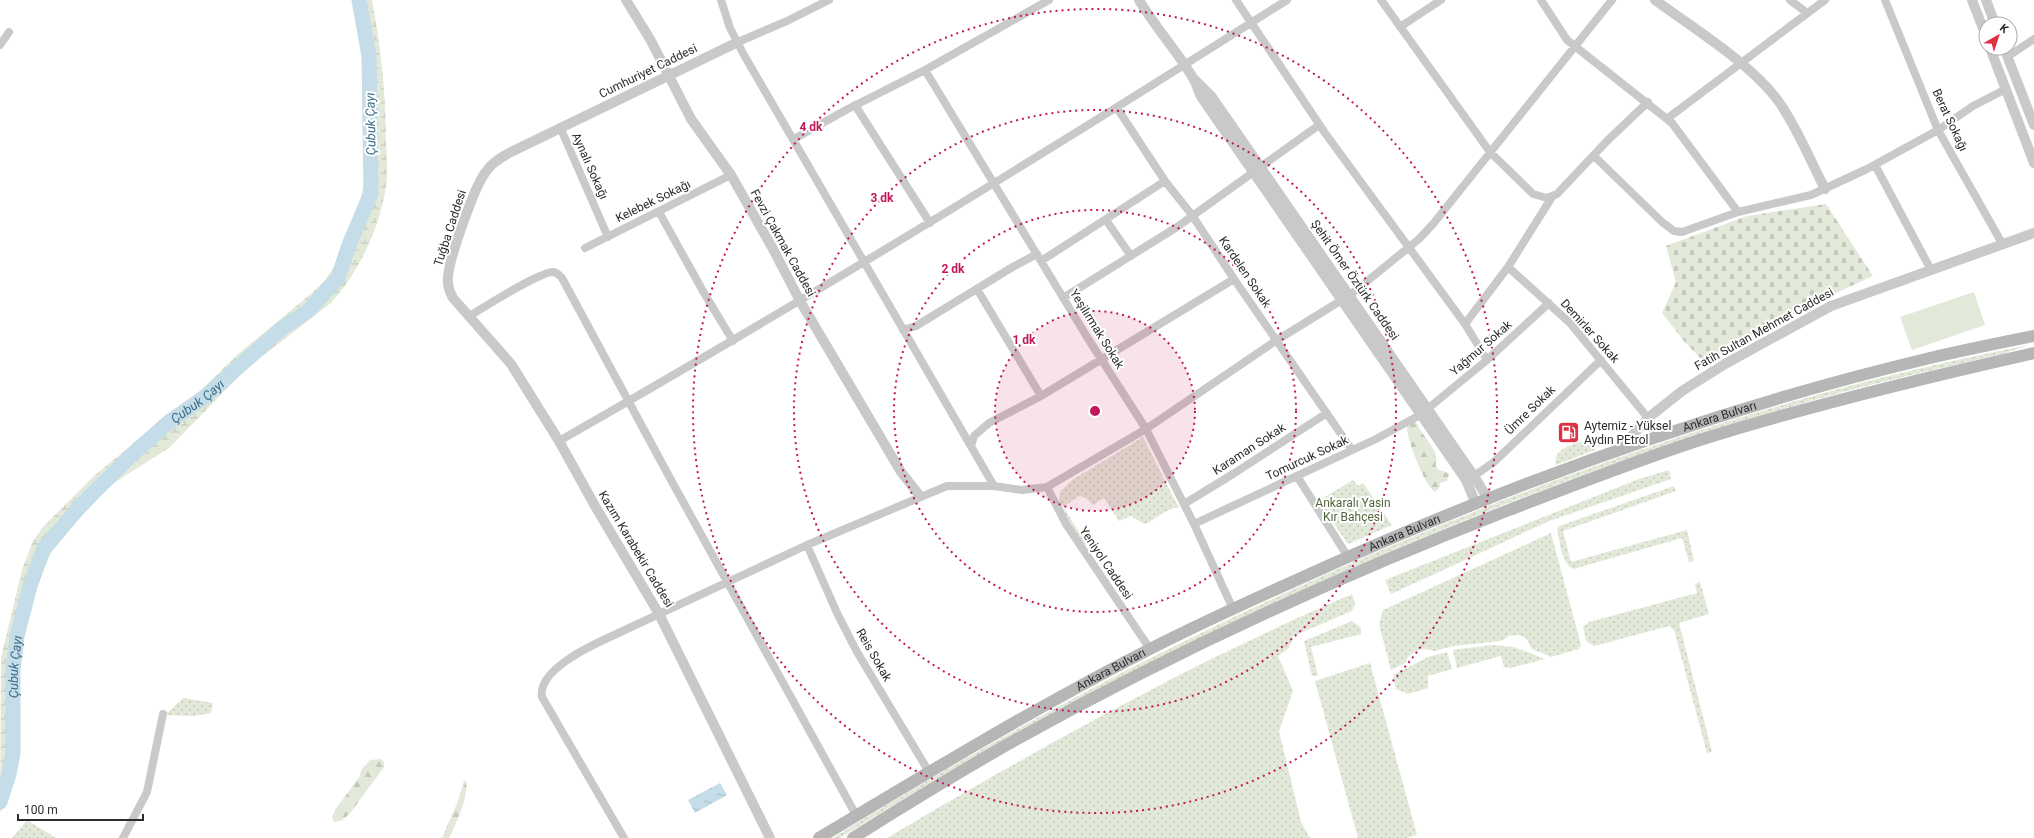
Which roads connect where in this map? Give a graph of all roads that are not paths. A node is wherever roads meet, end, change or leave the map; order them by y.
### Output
1 (626, 0) edge
2 (721, 0) edge
3 (829, 0) edge
4 (1049, 0) edge
5 (1138, 0) edge
6 (1236, 0) edge
7 (1287, 0) edge
8 (1381, 0) edge
9 (1441, 0) edge
10 (1541, 0) edge
11 (1612, 0) edge
12 (1655, 0) edge
13 (1790, 0) edge
14 (1825, 0) edge
15 (1885, 0) edge
16 (1972, 0) edge
17 (1986, 0) edge
18 (1807, 13) junction
19 (1978, 16) edge
20 (1992, 16) edge
21 (1251, 23) junction
22 (1400, 27) junction
23 (9, 32) dead end
24 (2034, 39) edge
25 (738, 42) junction
26 (0, 45) edge
27 (1574, 46) junction
28 (2018, 46) edge
29 (1993, 56) edge
30 (2008, 56) edge
31 (1740, 63) junction
32 (1185, 66) junction
33 (925, 70) junction
34 (668, 75) junction
35 (2006, 89) junction
36 (1648, 102) junction
37 (855, 105) junction
38 (1117, 108) junction
39 (1668, 118) junction
40 (1319, 125) junction
41 (2034, 125) edge
42 (560, 127) junction
43 (1938, 130) junction
44 (794, 139) junction
45 (1490, 152) junction
46 (1594, 156) junction
47 (2034, 163) edge
48 (1875, 165) junction
49 (1257, 170) junction
50 (484, 174) joint
51 (731, 175) junction
52 (1165, 181) junction
53 (994, 184) junction
54 (1824, 189) junction
55 (1552, 197) junction
56 (659, 212) junction
57 (1738, 212) junction
58 (1192, 215) junction
59 (1106, 220) junction
60 (930, 222) junction
61 (2034, 233) edge
62 (608, 237) junction
63 (2003, 245) junction
64 (585, 248) dead end
65 (1408, 248) junction
66 (1131, 256) junction
67 (1039, 258) junction
68 (864, 262) junction
69 (1508, 267) junction
70 (1931, 270) junction
71 (1234, 279) junction
72 (977, 289) junction
73 (449, 292) joint
74 (1063, 298) junction
75 (1346, 298) junction
76 (800, 301) junction
77 (1549, 303) junction
78 (469, 316) junction
79 (1465, 324) junction
80 (903, 330) junction
81 (2034, 336) edge
82 (1277, 340) junction
83 (733, 342) junction
84 (2034, 353) edge
85 (1102, 360) junction
86 (1487, 360) junction
87 (1601, 360) junction
88 (1041, 396) junction
89 (628, 401) junction
90 (1424, 412) junction
91 (1327, 413) junction
92 (1648, 418) junction
93 (1146, 429) junction
94 (559, 441) junction
95 (971, 446) junction
96 (1352, 450) junction
97 (1618, 451) junction
98 (1297, 476) junction
99 (1474, 476) junction
100 (994, 486) junction
101 (1046, 487) junction
102 (920, 496) junction
103 (1488, 499) junction
104 (1184, 504) junction
105 (1476, 504) junction
106 (1194, 524) junction
107 (807, 545) junction
108 (1348, 556) junction
109 (728, 582) junction
110 (1233, 609) junction
111 (660, 614) junction
112 (1150, 649) junction
113 (163, 714) dead end
114 (929, 772) junction
115 (856, 815) junction
116 (123, 838) edge
117 (624, 838) edge
118 (770, 838) edge
119 (819, 838) edge
120 (853, 838) edge

1 - 34 street, Fevzi Çakmak Caddesi
2 - 25 street
3 - 25 street, Cumhuriyet Caddesi
4 - 33 street
5 - 32 street, Şehit Ömer Öztürk Caddesi
6 - 21 street
7 - 21 street
8 - 22 street
9 - 22 street
10 - 27 street
11 - 27 street
12 - 31 street
13 - 18 street
14 - 18 street
15 - 43 street, Berat Sokağı
16 - 19 street
17 - 20 street
18 - 31 street
21 - 32 street
21 - 40 street
22 - 45 street
23 - 26 street
24 - 28 street
25 - 34 street, Cumhuriyet Caddesi
25 - 44 street
27 - 36 street
27 - 45 street
29 - 35 street
30 - 41 street
31 - 39 street
31 - 54 street
32 - 38 street
32 - 49 street, Şehit Ömer Öztürk Caddesi
33 - 37 street
33 - 53 street, Yeşilırmak Sokak
34 - 42 street, Cumhuriyet Caddesi
34 - 51 street, Fevzi Çakmak Caddesi
35 - 43 street
35 - 47 street
36 - 39 street
36 - 46 street
37 - 44 street
37 - 60 street
38 - 52 street, Kardelen Sokak
38 - 53 street
39 - 57 street
40 - 49 street
40 - 65 street
42 - 50 street, Cumhuriyet Caddesi
42 - 62 street, Aynalı Sokağı
43 - 48 street
43 - 63 street, Berat Sokağı
44 - 68 street
45 - 55 street
45 - 65 street
46 - 55 street
46 - 57 street
48 - 54 street
48 - 70 street
49 - 58 street
49 - 75 street, Şehit Ömer Öztürk Caddesi
50 - 73 street, Tuğba Caddesi
51 - 56 street, Kelebek Sokağı
51 - 76 street, Fevzi Çakmak Caddesi
52 - 58 street, Kardelen Sokak
52 - 59 street
53 - 60 street
53 - 67 street, Yeşilırmak Sokak
54 - 57 street
55 - 69 street
56 - 62 street, Kelebek Sokağı
56 - 83 street
58 - 66 street
58 - 71 street, Kardelen Sokak
59 - 66 street
59 - 67 street
60 - 68 street
61 - 63 street, Fatih Sultan Mehmet Caddesi
62 - 64 street, Kelebek Sokağı
63 - 70 street, Fatih Sultan Mehmet Caddesi
65 - 75 street
65 - 79 street
66 - 74 street
67 - 72 street
67 - 74 street, Yeşilırmak Sokak
68 - 76 street
68 - 80 street
69 - 77 street, Demirler Sokak
69 - 79 street
70 - 92 street, Fatih Sultan Mehmet Caddesi
71 - 82 street, Kardelen Sokak
71 - 85 street
72 - 80 street
72 - 88 street
73 - 78 street, Kazım Karabekir Caddesi
74 - 85 street, Yeşilırmak Sokak
75 - 82 street
75 - 90 street, Şehit Ömer Öztürk Caddesi
76 - 83 street
76 - 102 street, Fevzi Çakmak Caddesi
77 - 86 street, Yağmur Sokak
77 - 87 street, Demirler Sokak
78 - 89 street
78 - 94 street, Kazım Karabekir Caddesi
79 - 86 street
80 - 95 street
81 - 97 main road, Ankara Bulvarı
82 - 91 street, Kardelen Sokak
82 - 93 street
83 - 89 street
84 - 120 main road, Ankara Bulvarı
85 - 88 street
85 - 93 street, Yeşilırmak Sokak
86 - 90 street, Yağmur Sokak
87 - 92 street, Demirler Sokak
87 - 99 street, Ümre Sokak
88 - 95 street
89 - 94 street
89 - 109 street
90 - 96 street, Tomurcuk Sokak
90 - 99 street, Şehit Ömer Öztürk Caddesi
90 - 105 street, Şehit Ömer Öztürk Caddesi
91 - 96 street, Kardelen Sokak
91 - 104 street, Karaman Sokak
92 - 97 street, Fatih Sultan Mehmet Caddesi
93 - 101 street
93 - 104 street, Yeşilırmak Sokak
94 - 111 street, Kazım Karabekir Caddesi
95 - 100 street
96 - 98 street, Tomurcuk Sokak
97 - 103 main road, Ankara Bulvarı
98 - 106 street, Tomurcuk Sokak
98 - 108 street
99 - 103 street, Şehit Ömer Öztürk Caddesi
100 - 101 street
100 - 102 street
101 - 112 street, Yeniyol Caddesi
102 - 107 street
103 - 105 main road, Ankara Bulvarı
104 - 106 street, Yeşilırmak Sokak
105 - 108 main road, Ankara Bulvarı
106 - 110 street, Yeşilırmak Sokak
107 - 109 street
107 - 114 street, Reis Sokak
108 - 110 main road, Ankara Bulvarı
109 - 111 street
109 - 115 street
110 - 112 main road, Ankara Bulvarı
111 - 117 street
111 - 118 street, Kazım Karabekir Caddesi
112 - 114 main road, Ankara Bulvarı
113 - 116 street
114 - 115 main road, Ankara Bulvarı
115 - 119 main road, Ankara Bulvarı

